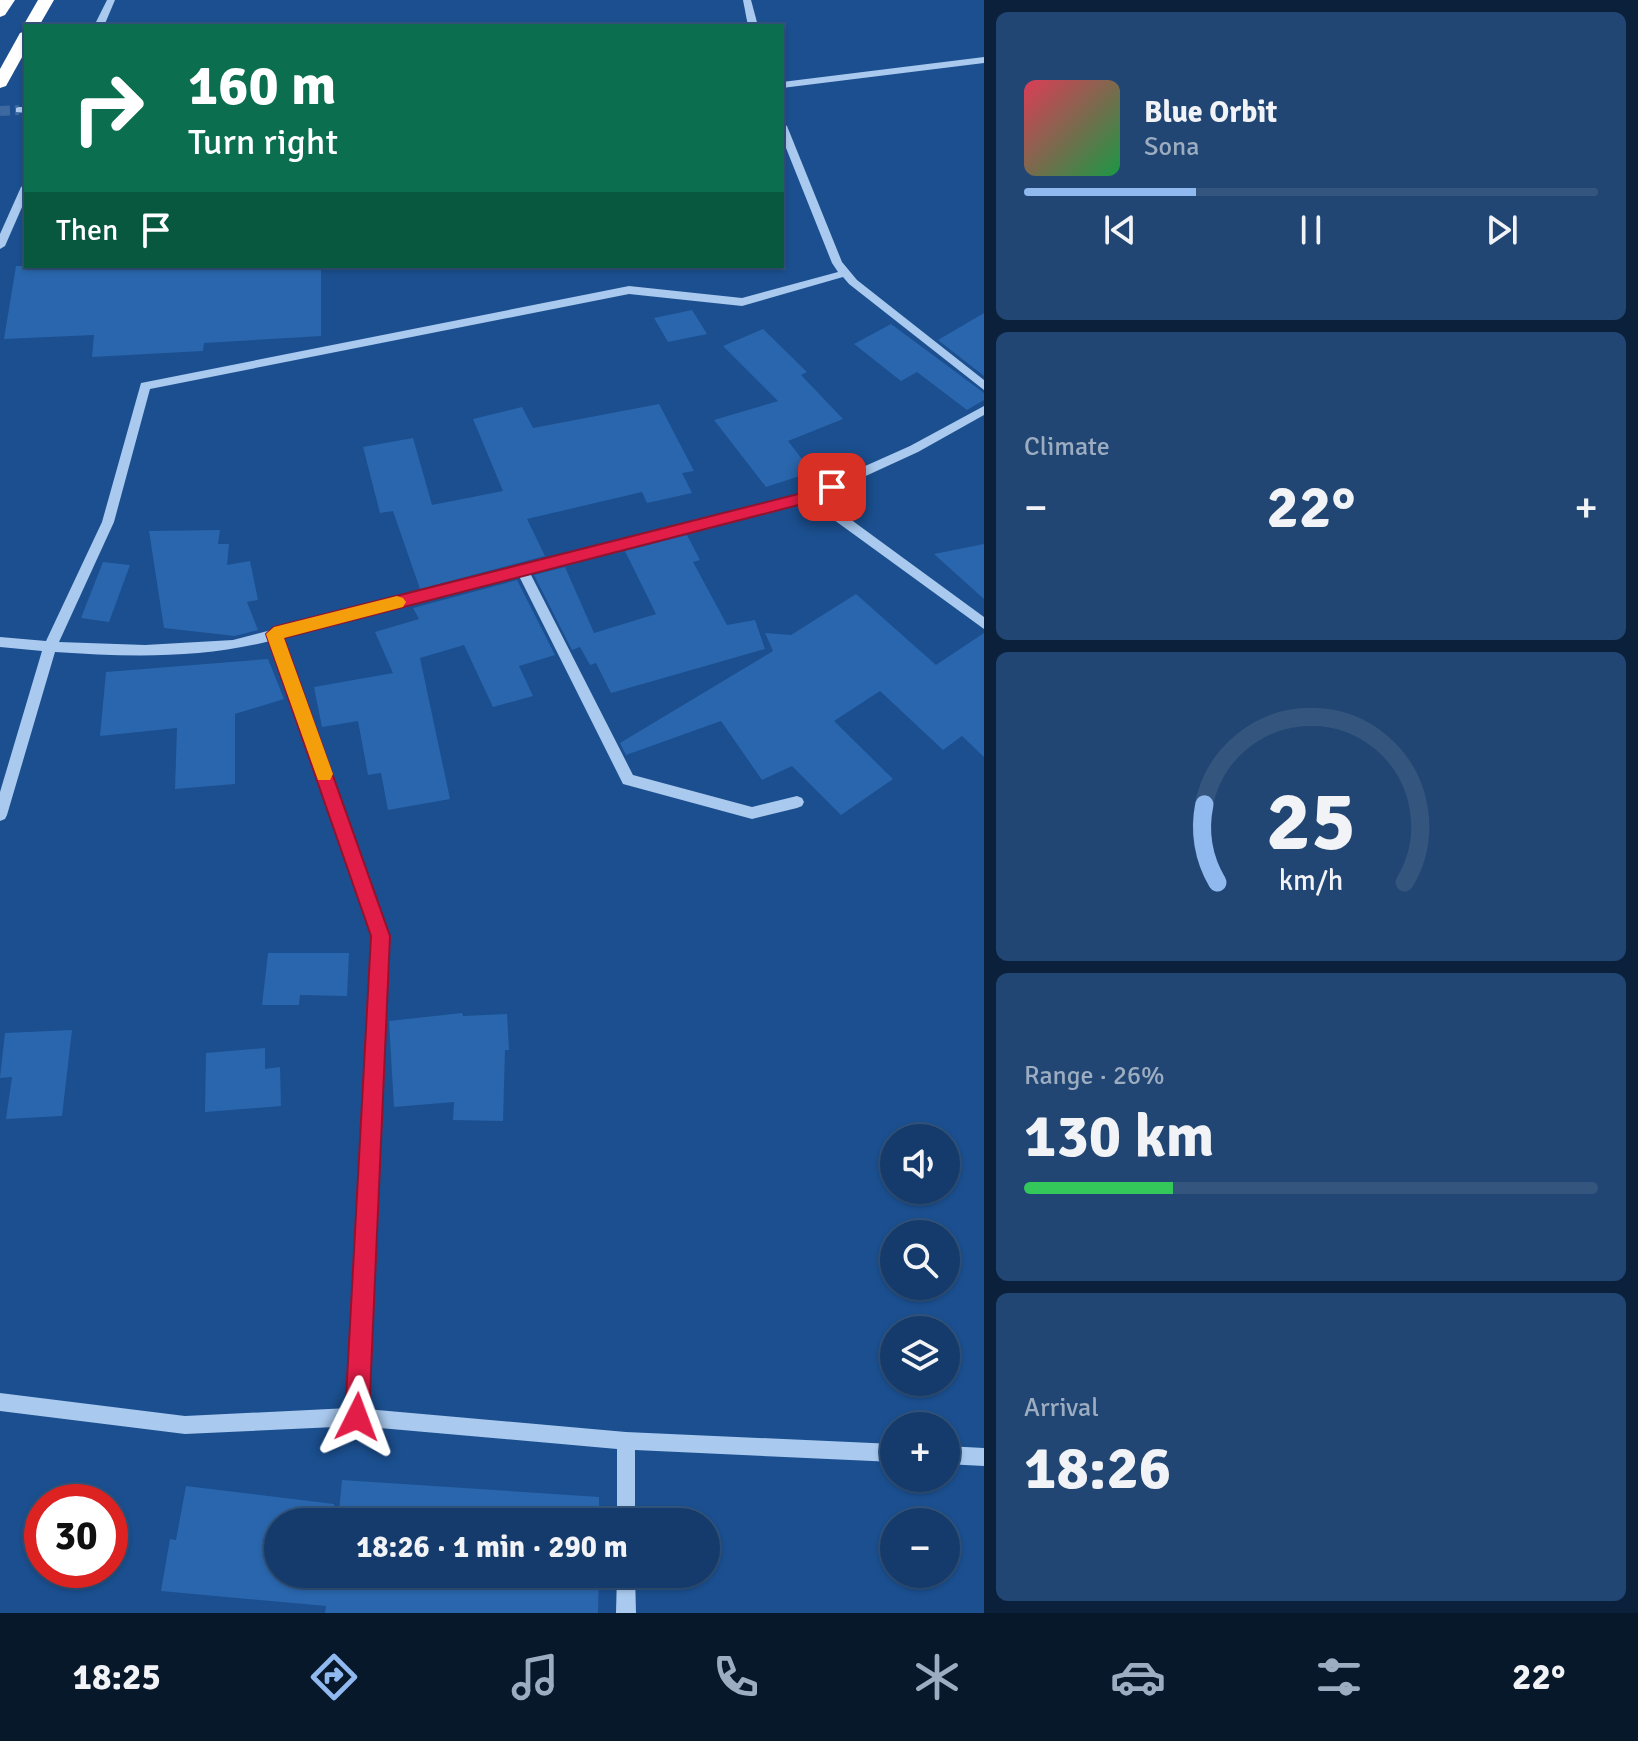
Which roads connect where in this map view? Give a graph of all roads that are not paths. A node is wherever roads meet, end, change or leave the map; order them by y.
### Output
1 (7, 0) edge
2 (46, 0) edge
3 (111, 0) edge
4 (747, 0) edge
5 (0, 12) edge
6 (32, 24) edge
7 (100, 24) edge
8 (753, 24) edge
9 (24, 40) edge
10 (984, 60) edge
11 (0, 83) edge
12 (784, 85) edge
13 (784, 131) edge
14 (24, 192) edge
15 (0, 246) edge
16 (846, 273) junction
17 (984, 386) edge
18 (984, 410) edge
19 (810, 496) junction
20 (522, 570) junction
21 (984, 624) edge
22 (274, 634) junction
23 (0, 642) edge
24 (50, 647) junction
25 (797, 802) dead end
26 (0, 815) edge
27 (0, 1402) edge
28 (357, 1417) junction
29 (626, 1441) junction
30 (880, 1452) edge
31 (960, 1456) edge
32 (984, 1457) edge
33 (626, 1508) edge
34 (626, 1588) edge
35 (626, 1613) edge

1 - 5 highway
2 - 6 highway
3 - 7 street
4 - 8 street
9 - 11 highway
10 - 12 street
13 - 16 street
14 - 15 street
16 - 17 street
16 - 24 street
18 - 19 street
19 - 20 street
19 - 21 street
20 - 22 street
20 - 25 street
22 - 24 street
22 - 28 street
23 - 24 street
24 - 26 street
27 - 28 street
28 - 29 street
29 - 30 street
29 - 33 street
31 - 32 street
34 - 35 street

